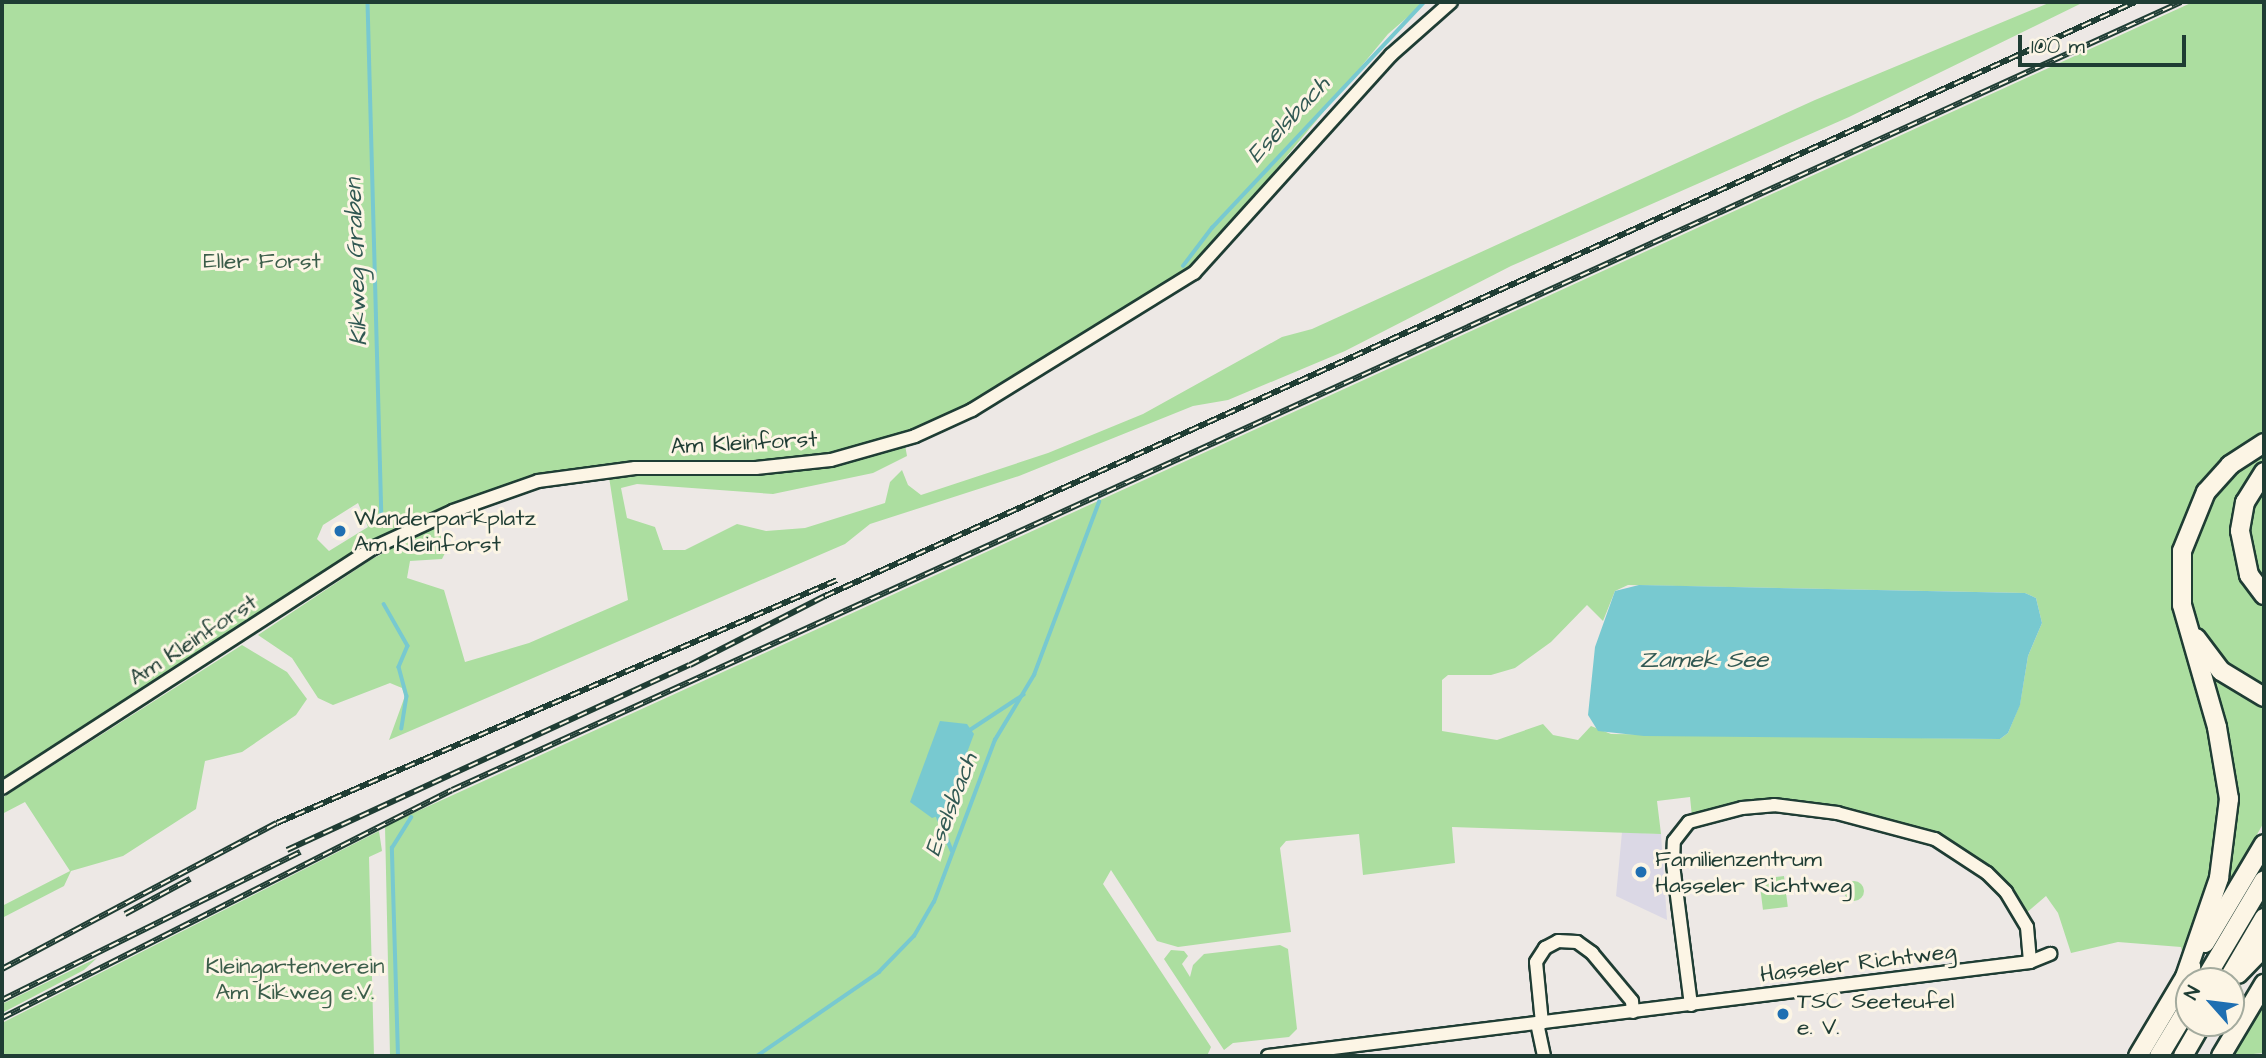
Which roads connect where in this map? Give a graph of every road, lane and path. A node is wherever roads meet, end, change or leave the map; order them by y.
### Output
1 (1451, 2) edge
2 (2264, 443) edge
3 (2264, 472) edge
4 (2264, 595) edge
5 (2189, 626) junction
6 (2264, 697) edge
7 (2, 788) edge
8 (2264, 844) edge
9 (2264, 880) edge
10 (2264, 918) edge
11 (2264, 947) edge
12 (2050, 954) dead end
13 (2030, 962) junction
14 (2188, 967) edge
15 (2191, 967) edge
16 (2212, 967) edge
17 (2237, 967) edge
18 (2243, 967) edge
19 (2264, 984) edge
20 (2175, 994) edge
21 (1691, 1005) junction
22 (1633, 1012) junction
23 (1540, 1023) junction
24 (2175, 1029) edge
25 (2194, 1037) edge
26 (1292, 1055) edge
27 (1268, 1056) edge
28 (1544, 1056) edge
29 (2138, 1056) edge
30 (2159, 1056) edge
31 (2182, 1056) edge
32 (2221, 1056) edge

1 - 7 street, Am Kleinforst
2 - 5 highway
3 - 4 highway
5 - 6 highway
5 - 14 highway
8 - 15 highway
9 - 16 highway
10 - 17 highway
11 - 18 highway
12 - 13 street, Hasseler Richtweg
13 - 21 street, Hasseler Richtweg
13 - 21 street
19 - 32 highway
20 - 29 highway
21 - 22 street, Hasseler Richtweg
22 - 23 street, Hasseler Richtweg
22 - 23 street
23 - 26 street, Hasseler Richtweg
23 - 28 street
24 - 30 highway
25 - 31 highway
26 - 27 street, Hasseler Richtweg

